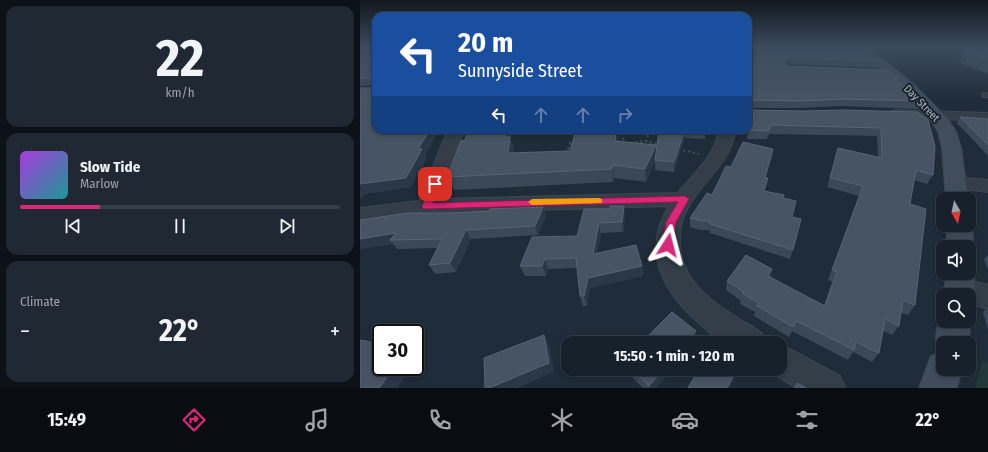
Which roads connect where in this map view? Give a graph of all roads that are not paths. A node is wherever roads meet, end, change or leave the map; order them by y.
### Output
1 (883, 65) edge
2 (876, 73) edge
3 (892, 73) junction
4 (880, 114) edge
5 (936, 115) junction
6 (988, 117) edge
7 (454, 134) edge
8 (726, 134) edge
9 (988, 186) edge
10 (956, 191) edge
11 (685, 199) junction
12 (427, 206) junction
13 (360, 215) edge
14 (959, 286) edge
15 (988, 297) edge
16 (740, 336) edge
17 (787, 364) edge
18 (942, 376) edge
19 (828, 388) edge
20 (938, 388) edge

1 - 3 street, Day Street
2 - 3 street
3 - 5 street, Day Street
4 - 5 street
5 - 6 street
5 - 10 street, Day Street
7 - 12 street
8 - 11 street
9 - 10 street
11 - 12 street
11 - 16 street
12 - 13 street
14 - 15 street
17 - 19 street
18 - 20 street

